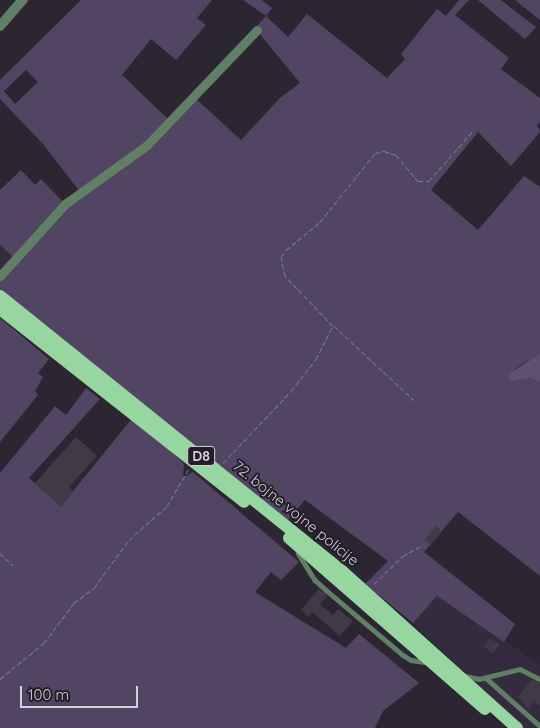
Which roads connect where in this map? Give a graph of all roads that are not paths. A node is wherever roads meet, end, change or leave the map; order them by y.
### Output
1 (23, 0) edge
2 (0, 26) edge
3 (257, 30) dead end
4 (0, 276) edge
5 (0, 296) edge
6 (0, 309) edge
7 (462, 676) junction
8 (486, 678) junction
9 (540, 679) edge
10 (540, 726) edge
11 (505, 728) edge
12 (517, 728) edge

1 - 2 street
3 - 4 street
5 - 7 main road, 72. bojne vojne policije / D8
6 - 11 main road, 72. bojne vojne policije / D8
7 - 8 lane
7 - 12 main road, 72. bojne vojne policije / D8
8 - 9 lane
8 - 10 lane

